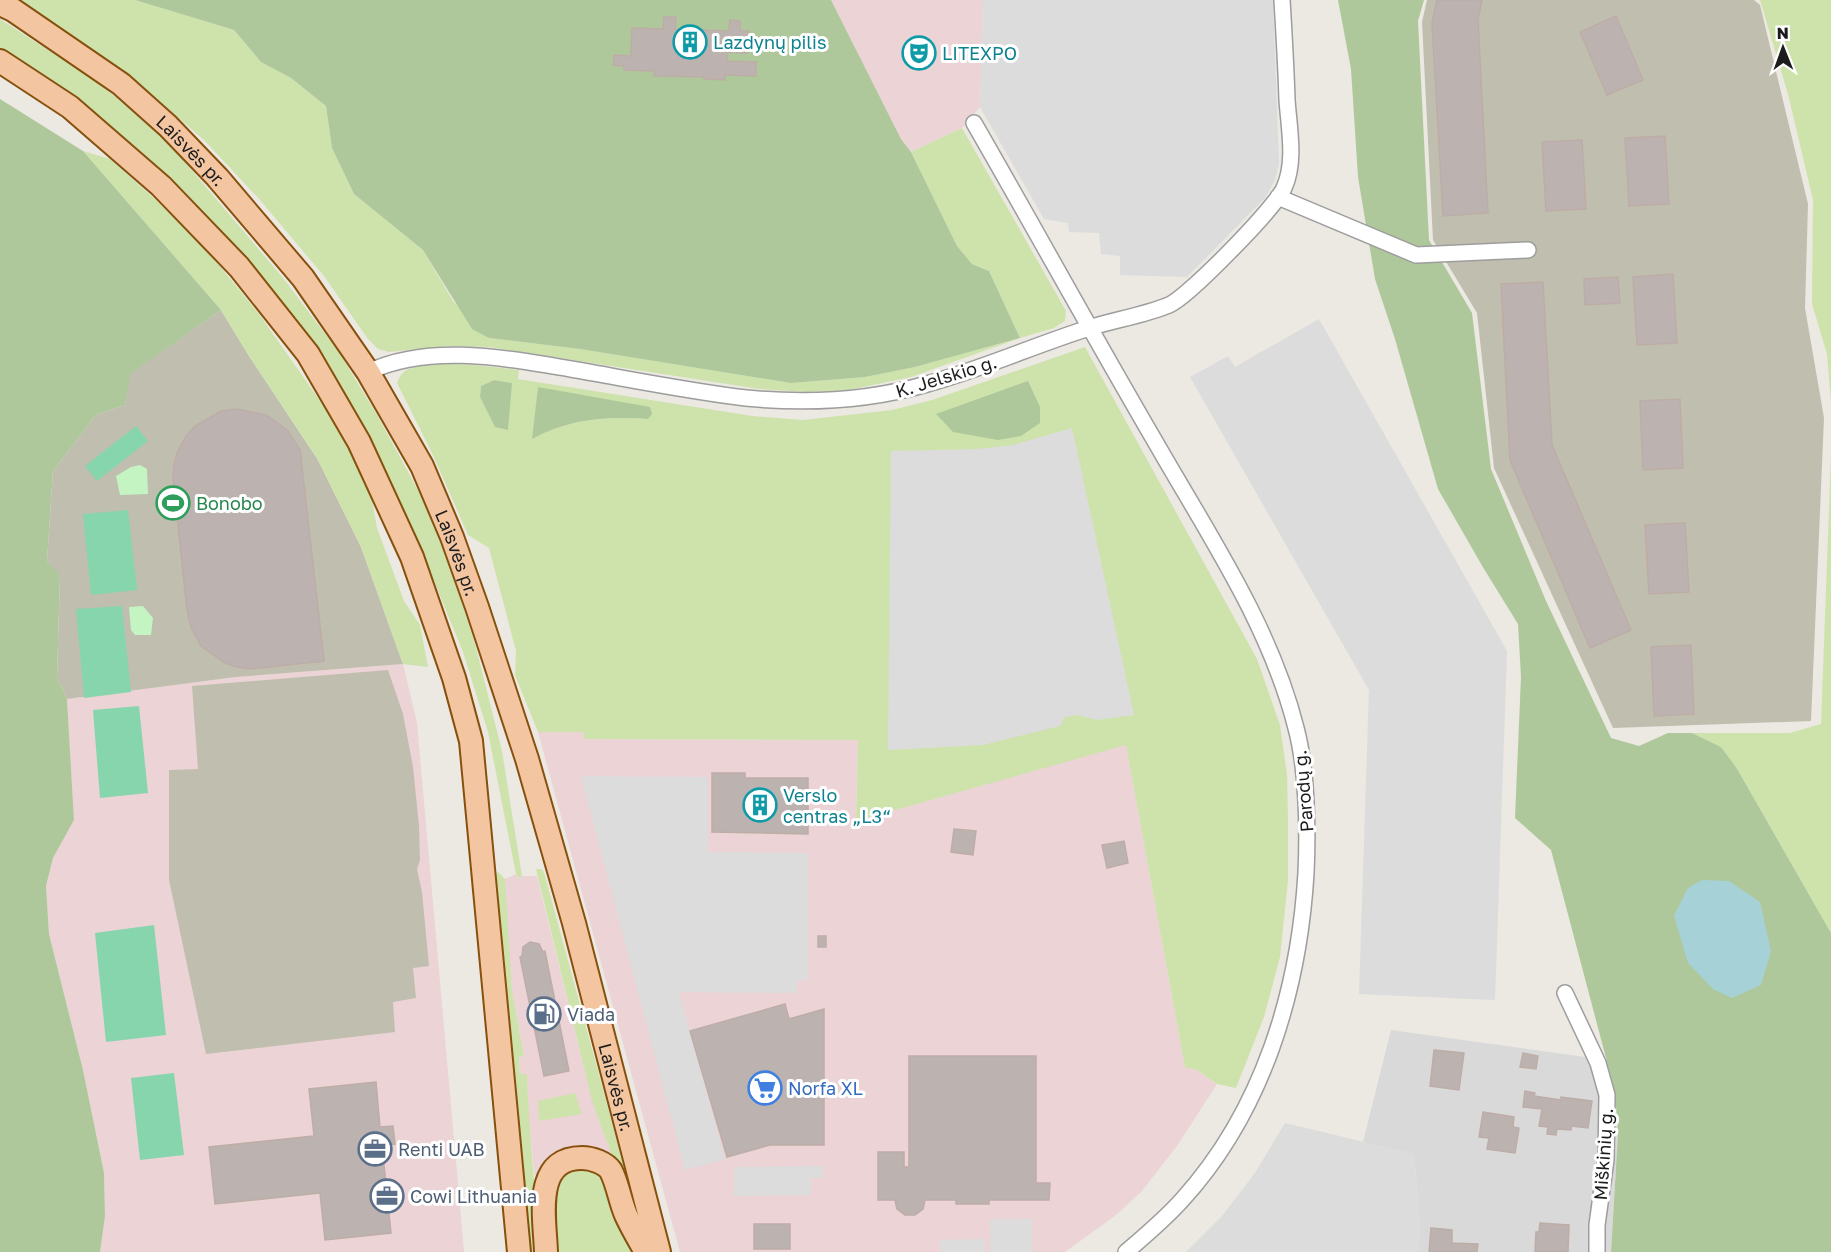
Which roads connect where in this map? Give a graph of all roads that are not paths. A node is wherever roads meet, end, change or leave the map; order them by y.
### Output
1 (1282, 0) edge
2 (0, 4) edge
3 (0, 61) edge
4 (974, 123) dead end
5 (1278, 197) junction
6 (1528, 250) dead end
7 (1090, 327) junction
8 (368, 372) junction
9 (1565, 993) dead end
10 (519, 1252) edge
11 (546, 1252) edge
12 (646, 1252) edge
13 (659, 1252) edge
14 (1126, 1252) edge
15 (1597, 1252) edge

1 - 5 street, K. Jelskio g.
2 - 8 main road, Laisvės pr.
3 - 10 main road
4 - 7 street, Parodų g.
5 - 6 street
5 - 7 street, K. Jelskio g.
7 - 8 street, K. Jelskio g.
7 - 14 street, Parodų g.
8 - 13 main road, Laisvės pr.
9 - 15 street, Miškinių g.
11 - 12 main road

